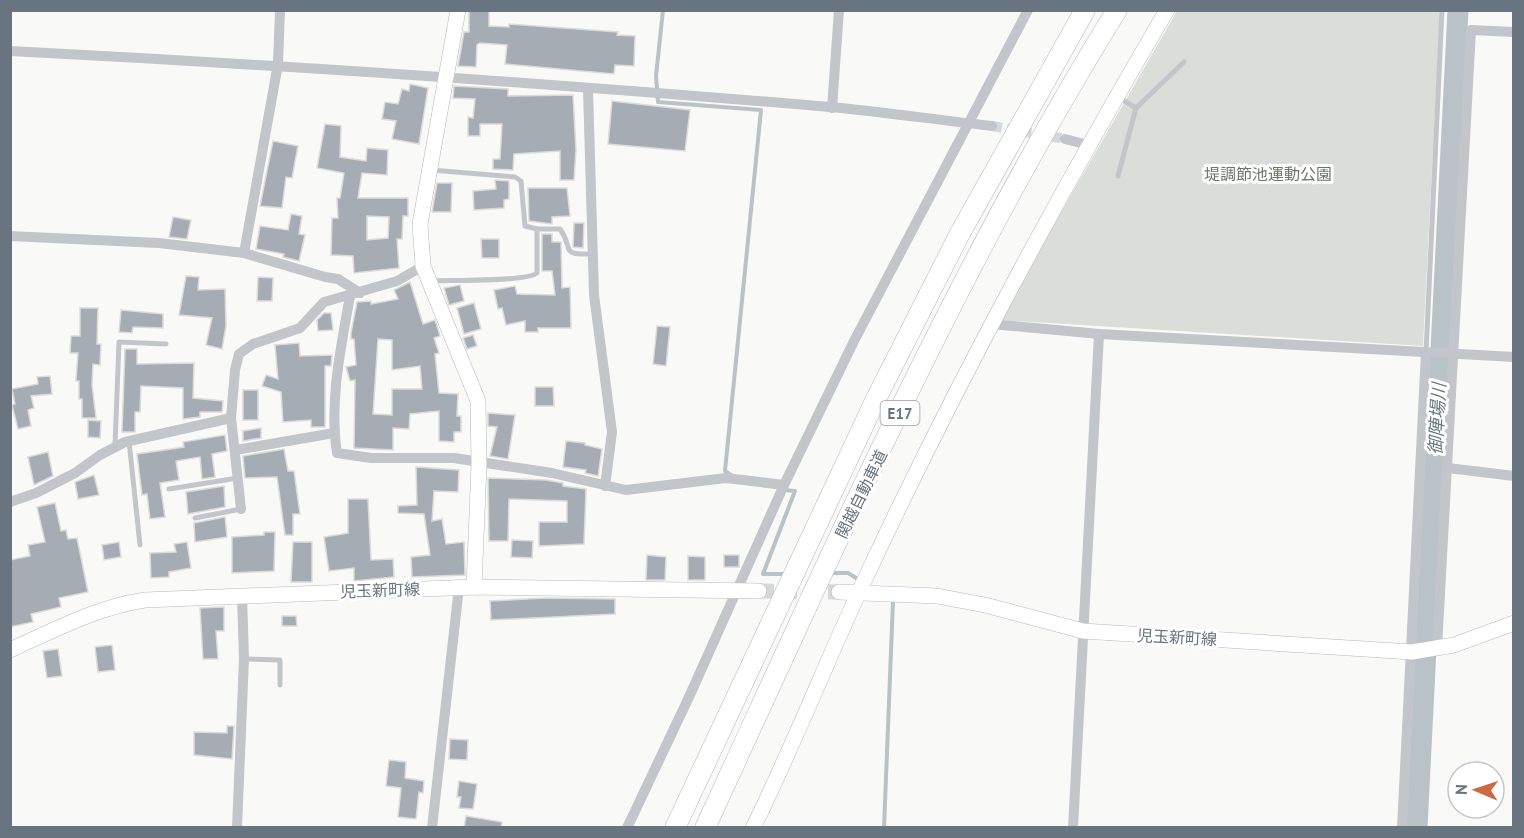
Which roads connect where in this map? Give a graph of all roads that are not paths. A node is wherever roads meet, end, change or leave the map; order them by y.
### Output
1 (280, 10) edge
2 (458, 10) edge
3 (839, 10) edge
4 (1028, 10) edge
5 (1085, 10) edge
6 (1117, 10) edge
7 (1167, 10) edge
8 (1442, 10) edge
9 (1514, 32) edge
10 (10, 51) edge
11 (1184, 62) dead end
12 (278, 64) junction
13 (446, 77) junction
14 (588, 89) junction
15 (1117, 96) junction
16 (832, 108) junction
17 (1136, 108) junction
18 (968, 123) junction
19 (992, 126) tunnel mouth
20 (1065, 139) tunnel mouth
21 (1088, 145) junction
22 (431, 170) junction
23 (1118, 176) dead end
24 (537, 229) junction
25 (10, 236) edge
26 (244, 253) junction
27 (593, 254) junction
28 (423, 266) junction
29 (428, 281) junction
30 (355, 295) junction
31 (991, 324) junction
32 (1098, 333) junction
33 (166, 344) dead end
34 (1428, 352) junction
35 (1452, 353) junction
36 (1514, 357) edge
37 (231, 418) junction
38 (334, 433) junction
39 (129, 441) junction
40 (116, 447) junction
41 (236, 450) junction
42 (479, 464) junction
43 (1448, 468) junction
44 (1514, 476) edge
45 (238, 478) junction
46 (784, 485) junction
47 (605, 486) junction
48 (169, 489) dead end
49 (10, 502) edge
50 (241, 509) joint
51 (195, 518) dead end
52 (140, 545) dead end
53 (467, 587) junction
54 (737, 591) junction
55 (759, 591) tunnel mouth
56 (839, 592) tunnel mouth
57 (859, 592) junction
58 (242, 595) junction
59 (1514, 623) edge
60 (1083, 631) junction
61 (1437, 648) junction
62 (10, 650) edge
63 (1412, 652) junction
64 (244, 658) junction
65 (280, 685) dead end
66 (237, 828) edge
67 (432, 828) edge
68 (627, 828) edge
69 (675, 828) edge
70 (705, 828) edge
71 (753, 828) edge
72 (1073, 828) edge
73 (1402, 828) edge

1 - 12 street
2 - 13 street
3 - 16 street
4 - 18 street
5 - 69 highway, 関越自動車道 / E17
6 - 70 highway, 関越自動車道 / E17
7 - 15 street
8 - 34 lane
9 - 35 street
10 - 12 street
11 - 17 lane
12 - 13 street
12 - 26 street
13 - 14 street
13 - 22 street
14 - 16 street
14 - 27 street
15 - 17 lane
15 - 21 street
16 - 18 street
17 - 23 lane
18 - 19 street
18 - 46 street
20 - 21 street
21 - 31 street
22 - 24 lane
22 - 28 street
24 - 27 lane
24 - 29 lane
25 - 26 street
26 - 30 street
27 - 47 street
28 - 29 street
28 - 30 street
29 - 42 street
30 - 37 street
30 - 38 street
31 - 32 street
31 - 57 street
32 - 34 street
32 - 60 street
33 - 40 lane
34 - 35 street
34 - 63 street
35 - 36 street
35 - 43 street
37 - 39 street
37 - 41 street
38 - 41 street
38 - 42 street
39 - 40 street
39 - 52 lane
40 - 49 street
41 - 45 street
42 - 47 street
42 - 53 street
43 - 44 street
43 - 61 street
45 - 48 lane
45 - 50 street
46 - 47 street
46 - 54 street
50 - 51 lane
53 - 54 street, 児玉新町線
53 - 58 street, 児玉新町線
53 - 67 street
54 - 55 street, 児玉新町線
54 - 68 street
56 - 57 street, 児玉新町線
57 - 60 street, 児玉新町線
57 - 71 street
58 - 62 street, 児玉新町線
58 - 64 street
59 - 61 street, 児玉新町線
60 - 63 street, 児玉新町線
60 - 72 street
61 - 63 street, 児玉新町線
63 - 73 street
64 - 65 lane
64 - 66 street

